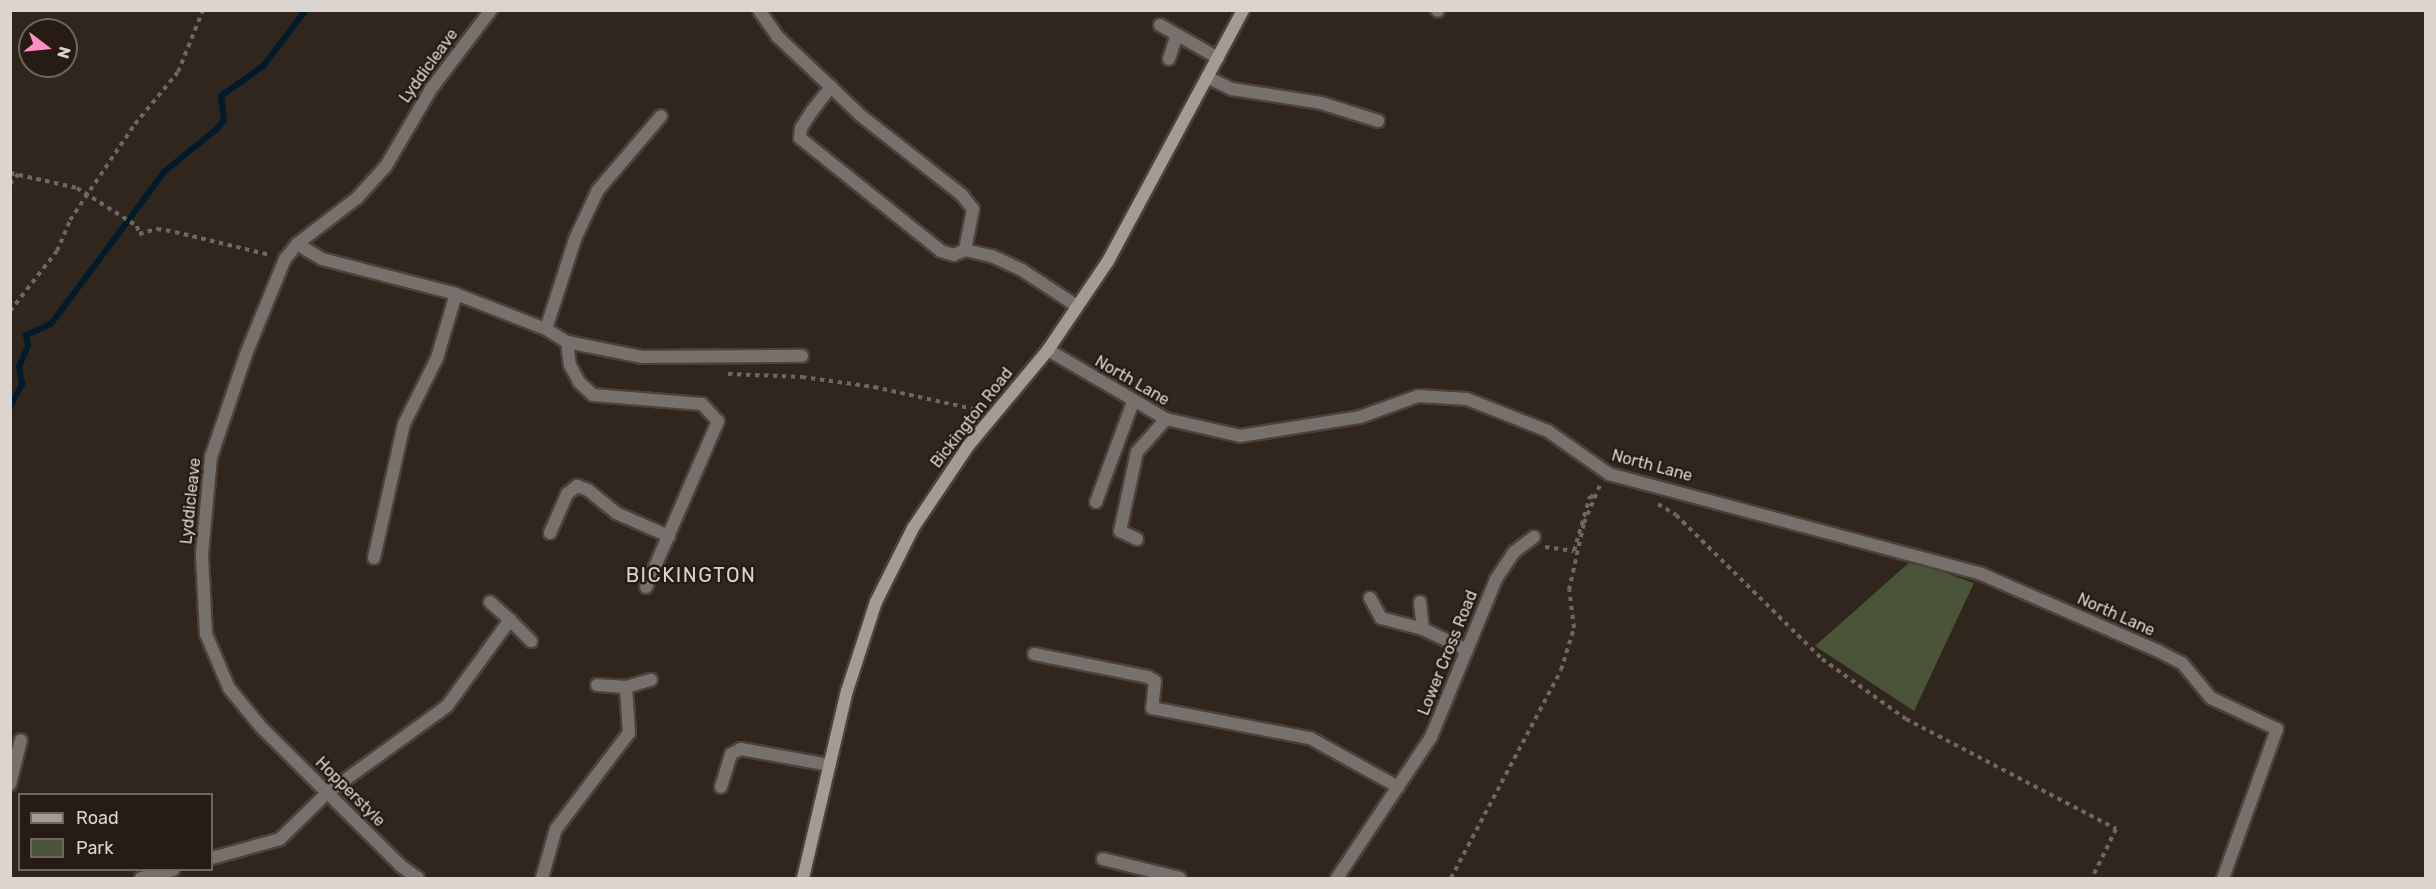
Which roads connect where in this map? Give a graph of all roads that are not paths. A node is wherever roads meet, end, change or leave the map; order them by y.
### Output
1 (491, 10) edge
2 (759, 10) edge
3 (1243, 10) edge
4 (1160, 25) dead end
5 (1177, 35) junction
6 (1218, 57) junction
7 (1169, 59) dead end
8 (1207, 77) junction
9 (831, 87) junction
10 (661, 116) dead end
11 (1378, 121) dead end
12 (297, 244) junction
13 (965, 250) junction
14 (456, 294) junction
15 (1077, 306) junction
16 (546, 329) junction
17 (567, 342) junction
18 (1048, 350) junction
19 (802, 356) dead end
20 (1133, 402) junction
21 (1166, 419) junction
22 (1096, 502) dead end
23 (550, 534) dead end
24 (669, 536) junction
25 (1534, 537) dead end
26 (1137, 539) dead end
27 (374, 558) dead end
28 (646, 587) dead end
29 (1370, 598) dead end
30 (1420, 602) dead end
31 (490, 603) dead end
32 (510, 620) junction
33 (1423, 629) junction
34 (531, 641) dead end
35 (1467, 650) junction
36 (1034, 654) dead end
37 (651, 680) dead end
38 (597, 685) dead end
39 (626, 687) junction
40 (261, 727) joint
41 (21, 740) dead end
42 (829, 765) junction
43 (10, 784) edge
44 (721, 787) dead end
45 (1398, 787) junction
46 (327, 793) junction
47 (213, 858) edge
48 (1103, 859) dead end
49 (169, 871) edge
50 (141, 879) edge
51 (418, 879) edge
52 (542, 879) edge
53 (803, 879) edge
54 (1180, 879) edge
55 (1337, 879) edge
56 (2223, 879) edge

1 - 12 street, Lyddicleave
2 - 9 street
3 - 6 main road, Bickington Road
4 - 5 street
5 - 6 street
5 - 7 street
6 - 8 main road, Bickington Road
8 - 11 street
8 - 15 main road, Bickington Road
9 - 13 street
9 - 13 street
10 - 16 street
12 - 14 street
12 - 40 street, Lyddicleave
13 - 15 street
14 - 16 street
14 - 27 street
15 - 18 main road, Bickington Road
16 - 17 street
17 - 19 street
17 - 24 street
18 - 20 street, North Lane
18 - 42 main road, Bickington Road
20 - 21 street, North Lane
20 - 22 street
21 - 26 street
21 - 56 street, North Lane
23 - 24 street
24 - 28 street
25 - 35 street, Lower Cross Road
29 - 33 street
30 - 33 street
31 - 32 street
32 - 34 street
32 - 46 street
33 - 35 street
35 - 45 street, Lower Cross Road
36 - 45 street
37 - 39 street
38 - 39 street
39 - 52 street
40 - 46 street, Hopperstyle
41 - 43 street
42 - 44 street
42 - 53 main road, Bickington Road
45 - 55 street, Lower Cross Road
46 - 47 street
46 - 51 street, Hopperstyle
48 - 54 street
49 - 50 street

